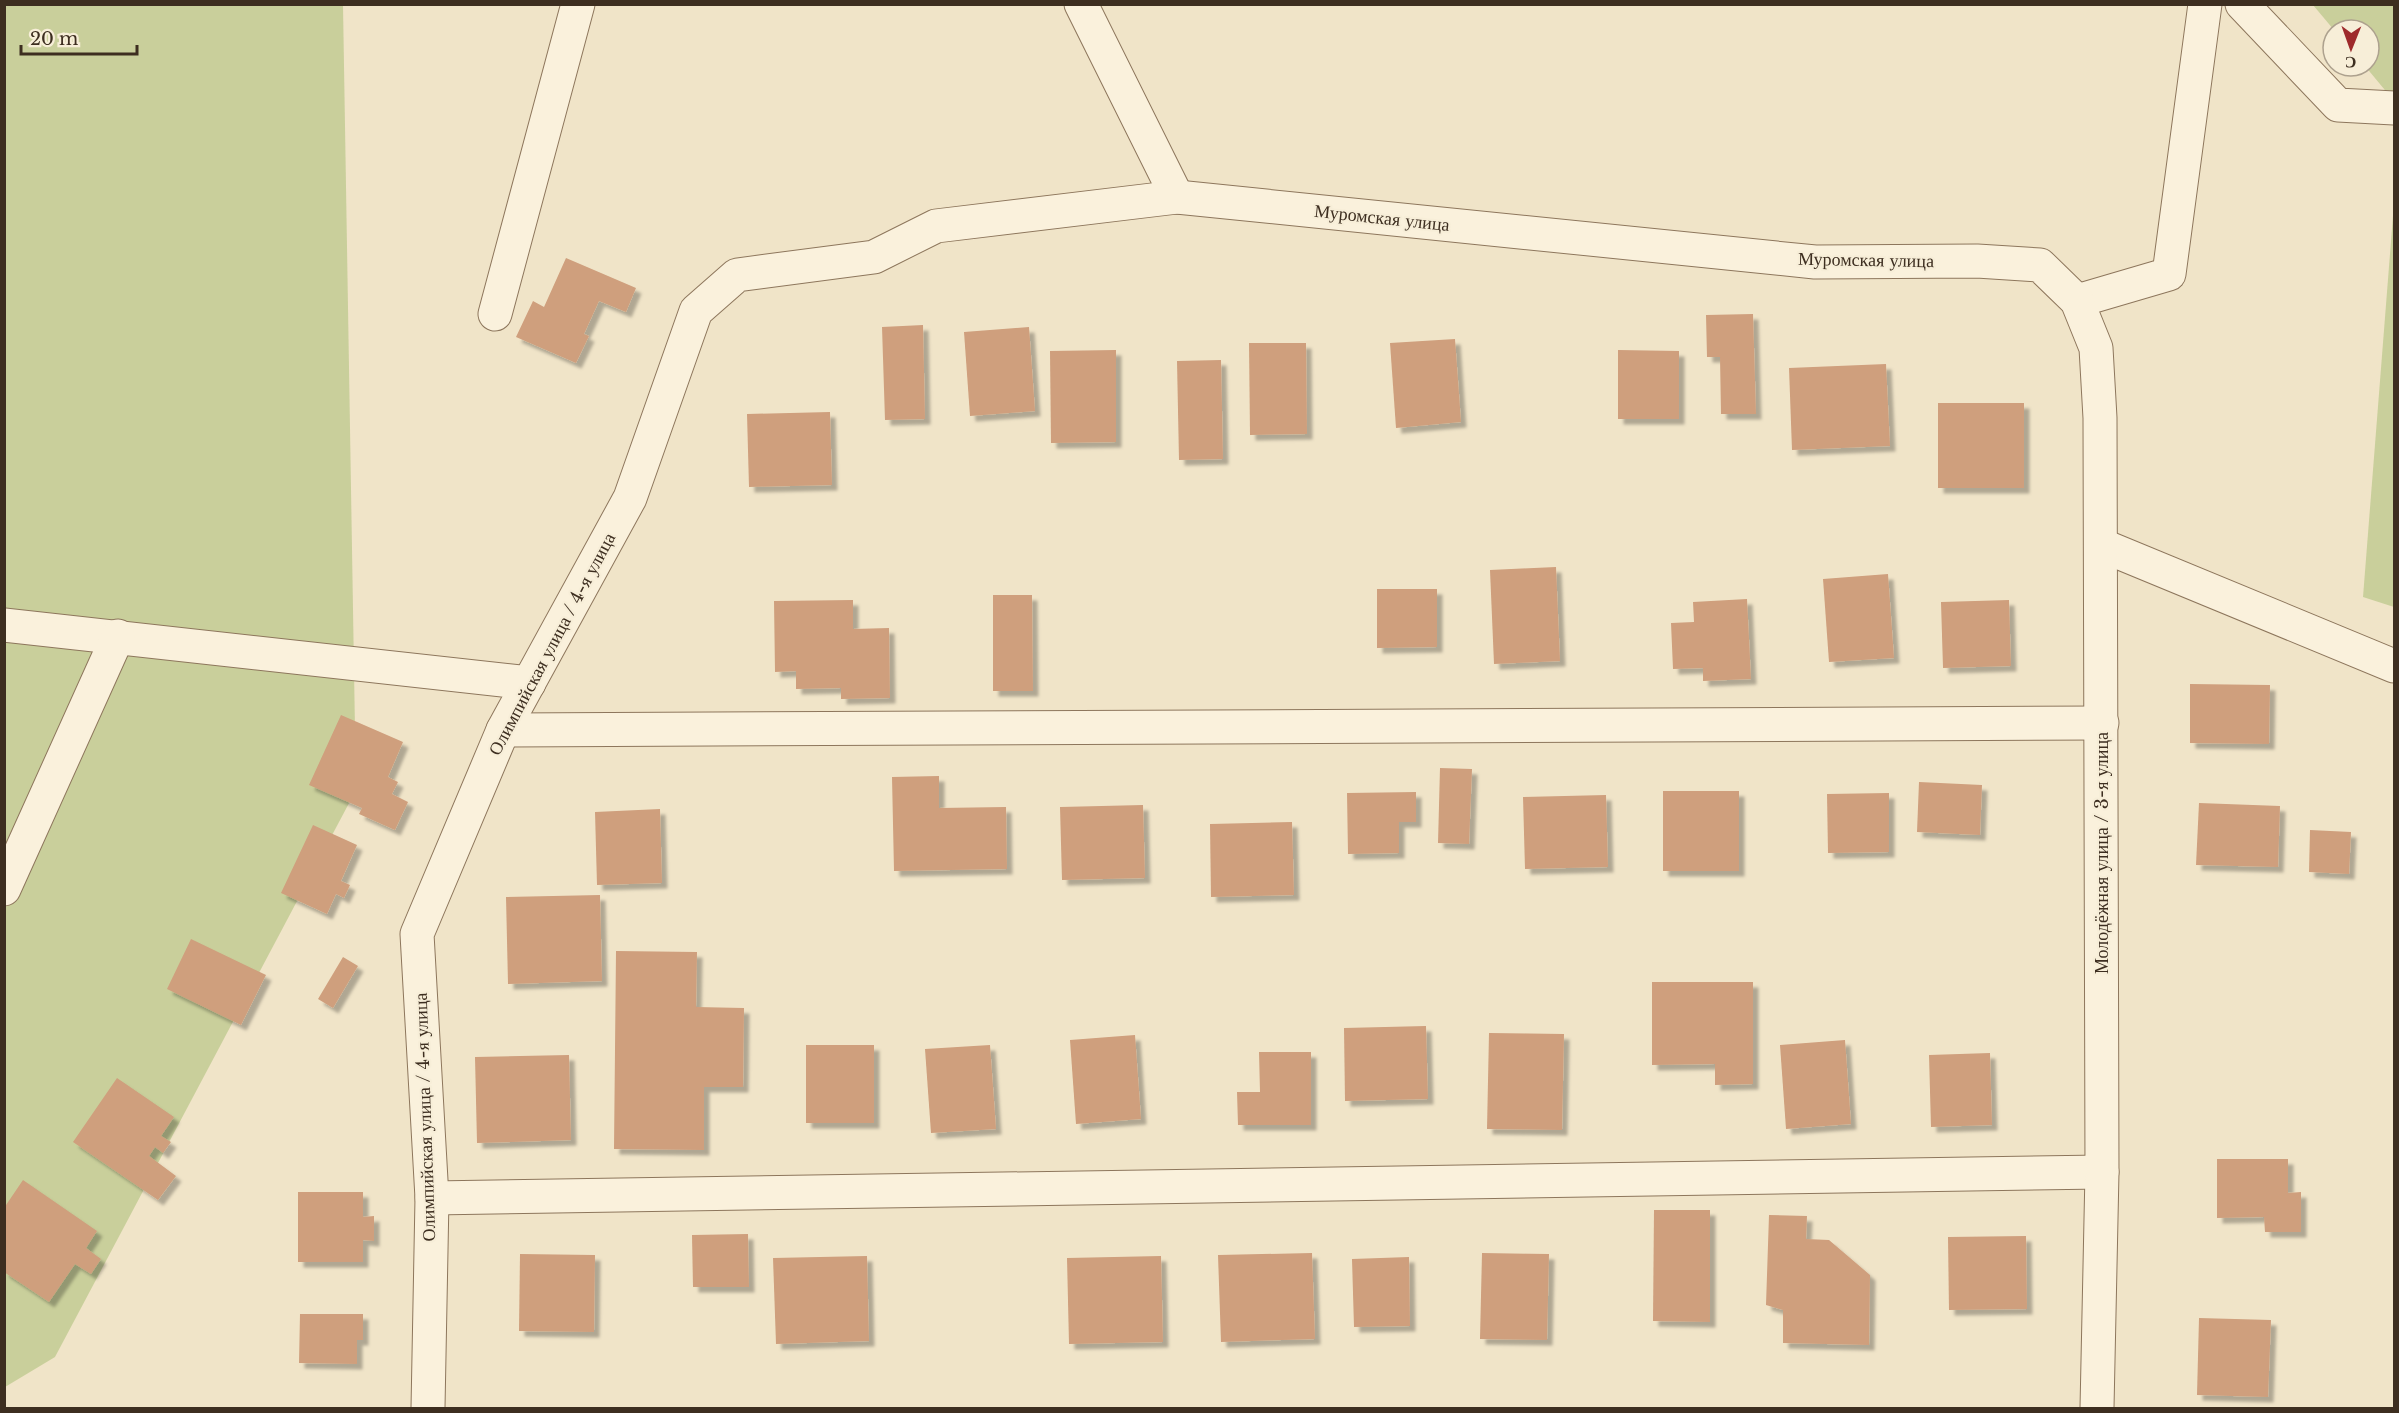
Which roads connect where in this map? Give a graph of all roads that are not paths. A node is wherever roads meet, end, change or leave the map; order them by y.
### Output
1 (578, 4) edge
2 (1081, 4) edge
3 (2205, 4) edge
4 (2242, 4) edge
5 (2394, 108) edge
6 (1177, 197) junction
7 (2077, 301) junction
8 (696, 311) joint
9 (495, 314) dead end
10 (2101, 545) junction
11 (4, 625) edge
12 (118, 636) junction
13 (2394, 666) edge
14 (530, 683) junction
15 (2102, 723) junction
16 (503, 730) junction
17 (4, 889) edge
18 (2102, 1172) junction
19 (432, 1198) junction
20 (428, 1408) edge
21 (2097, 1408) edge

1 - 9 street
2 - 6 street
3 - 7 street
4 - 5 street
6 - 7 street, Муромская улица
6 - 8 street, Муромская улица
7 - 10 street, Молодёжная улица / 3-я улица
8 - 14 street, Олимпийская улица / 4-я улица
10 - 13 street
10 - 15 street, Молодёжная улица / 3-я улица
11 - 12 street
12 - 14 street
12 - 17 street
14 - 16 street, Олимпийская улица / 4-я улица
15 - 16 street
15 - 18 street, Молодёжная улица / 3-я улица
16 - 19 street, Олимпийская улица / 4-я улица
18 - 19 street
18 - 21 street, Молодёжная улица / 3-я улица
19 - 20 street, Олимпийская улица / 4-я улица

